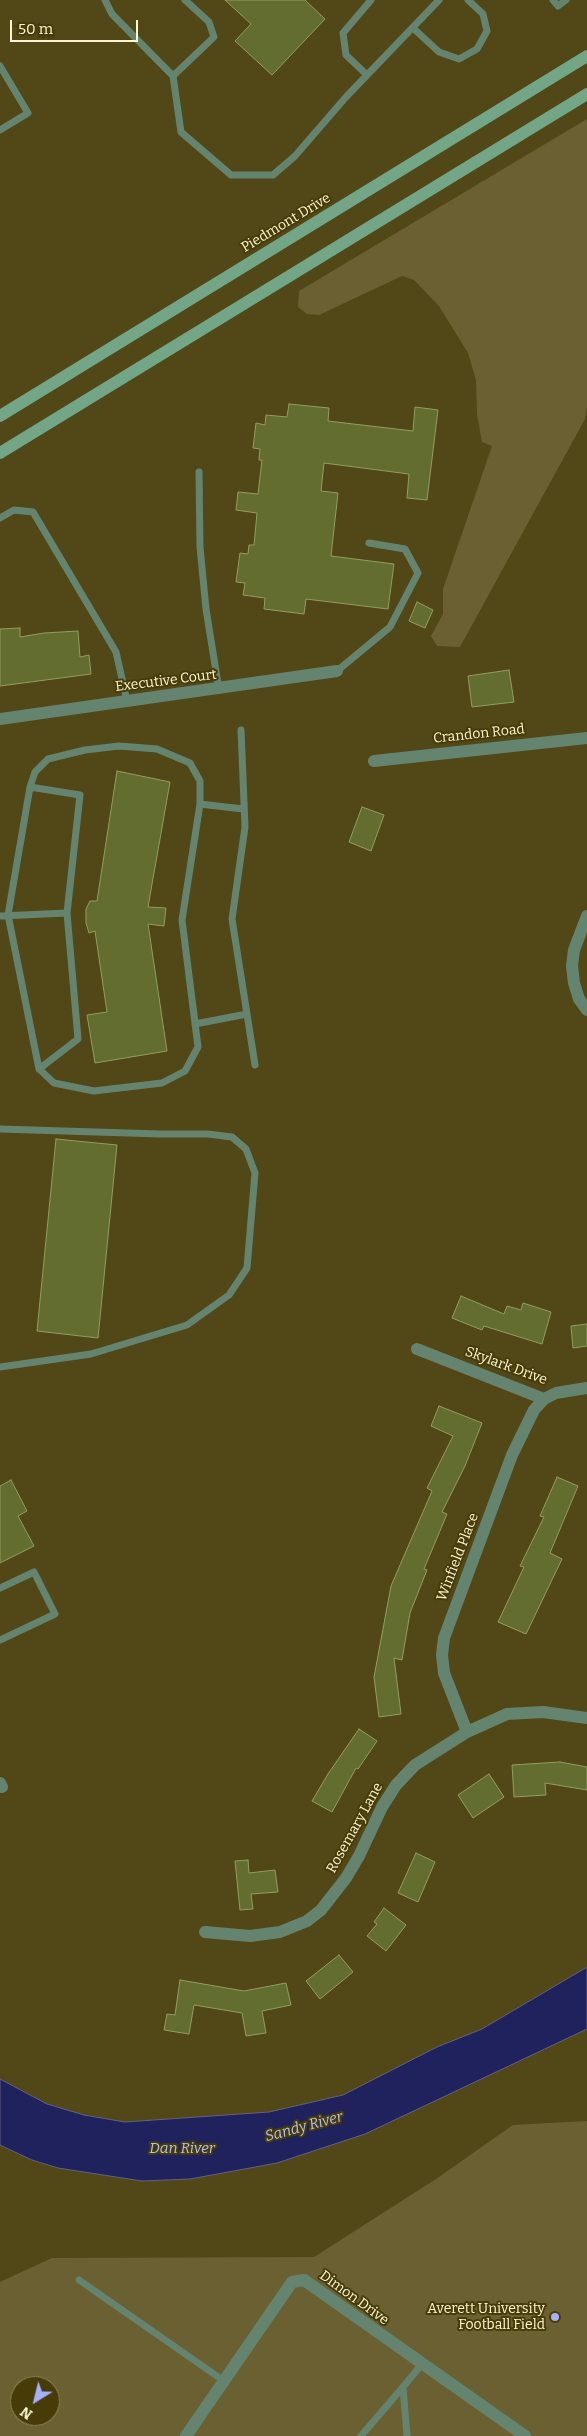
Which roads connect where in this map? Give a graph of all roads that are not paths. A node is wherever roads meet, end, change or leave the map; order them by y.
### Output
1 (105, 0) edge
2 (185, 0) edge
3 (371, 0) edge
4 (440, 0) edge
5 (468, 0) edge
6 (553, 0) edge
7 (566, 0) edge
8 (413, 28) junction
9 (587, 56) edge
10 (0, 66) edge
11 (367, 75) junction
12 (173, 76) junction
13 (587, 94) edge
14 (0, 130) edge
15 (0, 416) edge
16 (0, 453) edge
17 (199, 472) dead end
18 (0, 518) edge
19 (369, 543) dead end
20 (336, 671) joint
21 (219, 690) junction
22 (127, 701) junction
23 (0, 719) edge
24 (241, 730) dead end
25 (587, 738) edge
26 (374, 761) dead end
27 (30, 787) junction
28 (200, 804) junction
29 (243, 809) junction
30 (67, 913) junction
31 (4, 915) edge
32 (587, 916) edge
33 (587, 1010) edge
34 (247, 1014) junction
35 (195, 1024) junction
36 (255, 1065) dead end
37 (39, 1068) junction
38 (0, 1129) edge
39 (417, 1349) dead end
40 (0, 1367) edge
41 (587, 1388) edge
42 (544, 1399) junction
43 (0, 1588) edge
44 (0, 1640) edge
45 (587, 1718) edge
46 (467, 1732) junction
47 (205, 1932) dead end
48 (79, 2280) dead end
49 (422, 2364) junction
50 (224, 2381) junction
51 (403, 2387) junction
52 (188, 2435) edge
53 (361, 2436) edge
54 (407, 2436) edge
55 (525, 2436) edge

1 - 12 lane
2 - 12 lane
3 - 11 lane
4 - 8 lane
5 - 8 lane
6 - 7 lane
8 - 11 lane
9 - 15 main road, Piedmont Drive
10 - 14 lane
11 - 12 lane
13 - 16 main road
17 - 21 lane
18 - 22 lane
19 - 20 lane
20 - 21 street, Executive Court
21 - 22 street, Executive Court
22 - 23 street, Executive Court
24 - 29 lane
25 - 26 street, Crandon Road
27 - 28 lane
27 - 30 lane
27 - 31 lane
28 - 29 lane
28 - 35 lane
29 - 34 lane
30 - 31 lane
30 - 37 lane
31 - 37 lane
32 - 33 street
34 - 35 lane
34 - 36 lane
35 - 37 lane
38 - 40 lane
39 - 42 street, Skylark Drive
41 - 42 street, Skylark Drive
42 - 46 street, Winfield Place
43 - 44 lane
45 - 46 street, Rosemary Lane
46 - 47 street, Rosemary Lane
48 - 50 lane
49 - 50 street, Dimon Drive
49 - 51 lane
49 - 55 street, Dimon Drive
50 - 52 street, Dimon Drive
51 - 53 lane
51 - 54 lane

